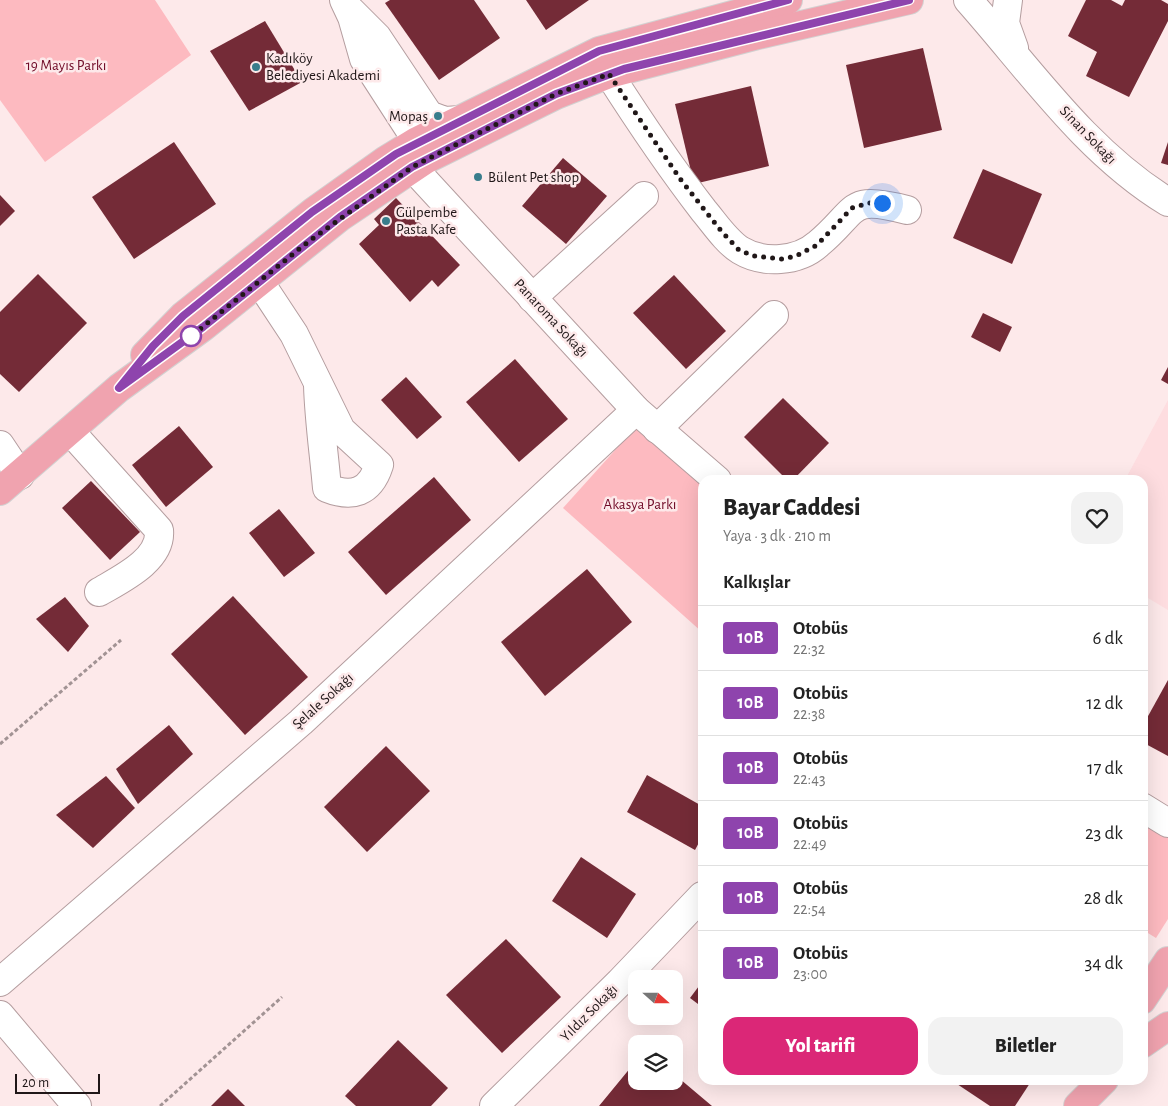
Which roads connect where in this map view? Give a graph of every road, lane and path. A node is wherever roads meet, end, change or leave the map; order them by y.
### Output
1 (788, 0) edge
2 (909, 0) edge
3 (968, 0) edge
4 (1008, 0) edge
5 (346, 4) edge
6 (1018, 56) junction
7 (609, 74) junction
8 (461, 120) junction
9 (414, 154) junction
10 (644, 196) dead end
11 (1168, 202) edge
12 (908, 210) dead end
13 (259, 281) junction
14 (532, 298) junction
15 (774, 315) dead end
16 (318, 385) dead end
17 (119, 388) junction
18 (636, 410) junction
19 (658, 429) junction
20 (70, 431) junction
21 (0, 445) edge
22 (711, 475) edge
23 (10, 483) edge
24 (99, 592) dead end
25 (122, 640) dead end
26 (0, 744) edge
27 (1148, 811) edge
28 (1168, 823) edge
29 (698, 900) edge
30 (1168, 961) edge
31 (0, 982) edge
32 (1148, 991) edge
33 (282, 996) dead end
34 (0, 1015) edge
35 (1168, 1026) edge
36 (1148, 1040) edge
37 (1087, 1085) edge
38 (1099, 1085) edge
39 (77, 1106) edge
40 (160, 1106) edge
41 (494, 1106) edge
42 (1072, 1106) edge
43 (1078, 1106) edge

1 - 8 main road
2 - 7 main road
3 - 6 street, Sinan Sokağı
4 - 6 street, Sinan Sokağı
5 - 8 street
5 - 9 street, Panaroma Sokağı
6 - 11 street, Sinan Sokağı
7 - 9 main road
7 - 12 street
8 - 9 main road
9 - 13 main road
9 - 14 street, Panaroma Sokağı
9 - 17 main road
10 - 14 street
13 - 16 street
13 - 17 main road
14 - 18 street, Panaroma Sokağı
15 - 19 street
17 - 20 main road
18 - 19 street, Panaroma Sokağı
18 - 31 street, Şelale Sokağı
19 - 22 street, Panaroma Sokağı
20 - 23 main road
20 - 24 street
21 - 23 street
25 - 26 path
27 - 28 street
29 - 41 street, Yıldız Sokağı
30 - 32 main road
33 - 40 path
34 - 39 street
35 - 36 main road
37 - 42 main road
38 - 43 main road

